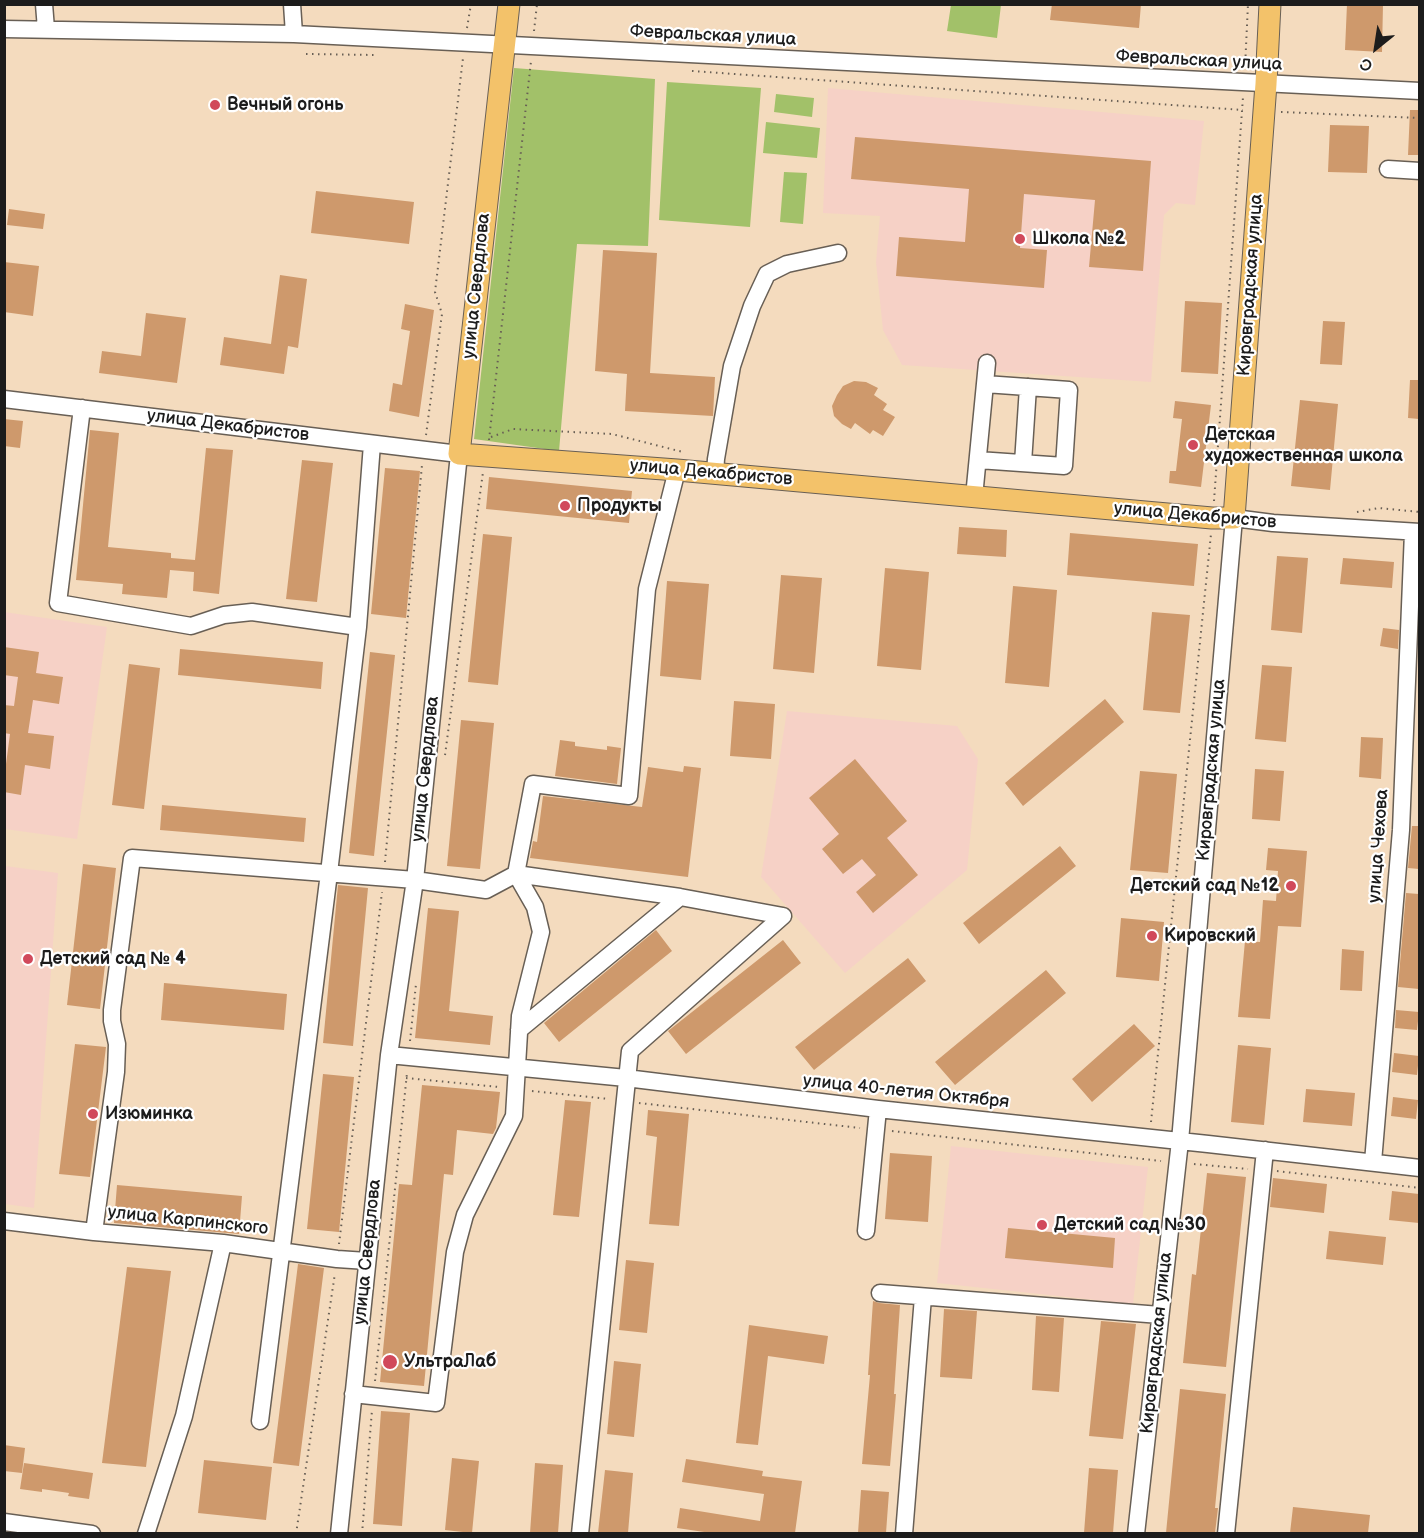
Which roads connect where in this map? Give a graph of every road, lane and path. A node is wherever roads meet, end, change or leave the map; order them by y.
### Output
1 (44, 4) edge
2 (292, 4) edge
3 (471, 4) edge
4 (509, 4) edge
5 (537, 4) edge
6 (1248, 4) edge
7 (1270, 4) edge
8 (4, 29) edge
9 (46, 29) junction
10 (294, 34) junction
11 (465, 43) junction
12 (504, 45) junction
13 (532, 46) junction
14 (685, 70) dead end
15 (1244, 82) junction
16 (1266, 84) junction
17 (1419, 91) edge
18 (1242, 110) junction
19 (1264, 111) junction
20 (1419, 118) edge
21 (1388, 169) dead end
22 (1419, 171) edge
23 (838, 253) dead end
24 (987, 363) dead end
25 (985, 384) junction
26 (1028, 387) junction
27 (4, 399) edge
28 (82, 408) junction
29 (372, 444) junction
30 (424, 450) junction
31 (459, 454) junction
32 (485, 456) junction
33 (978, 460) junction
34 (1023, 463) junction
35 (677, 470) junction
36 (716, 473) junction
37 (974, 497) junction
38 (1212, 518) junction
39 (1234, 518) junction
40 (1416, 532) edge
41 (358, 627) junction
42 (444, 764) dead end
43 (329, 873) junction
44 (516, 874) junction
45 (384, 878) junction
46 (415, 880) junction
47 (680, 897) junction
48 (417, 975) dead end
49 (519, 1030) junction
50 (389, 1055) junction
51 (409, 1057) junction
52 (517, 1067) junction
53 (406, 1078) junction
54 (626, 1078) junction
55 (516, 1089) junction
56 (609, 1099) dead end
57 (632, 1102) dead end
58 (878, 1109) junction
59 (876, 1129) junction
60 (1149, 1137) junction
61 (1180, 1141) junction
62 (1265, 1150) junction
63 (1373, 1162) junction
64 (1178, 1163) junction
65 (1419, 1168) edge
66 (1263, 1170) junction
67 (1419, 1188) edge
68 (4, 1221) edge
69 (866, 1231) dead end
70 (94, 1232) junction
71 (223, 1243) junction
72 (281, 1250) junction
73 (337, 1259) junction
74 (366, 1261) junction
75 (880, 1293) dead end
76 (923, 1297) junction
77 (1160, 1315) junction
78 (353, 1394) junction
79 (374, 1396) junction
80 (260, 1421) dead end
81 (4, 1522) edge
82 (52, 1531) edge
83 (92, 1533) edge
84 (146, 1533) edge
85 (296, 1533) edge
86 (339, 1533) edge
87 (362, 1533) edge
88 (580, 1533) edge
89 (904, 1533) edge
90 (1136, 1533) edge
91 (1226, 1533) edge

1 - 9 street
2 - 10 street
3 - 11 path
4 - 12 main road, улица Свердлова
5 - 13 path
6 - 15 path
7 - 16 main road, Кировградская улица
8 - 9 street, Февральская улица
9 - 10 street, Февральская улица
10 - 11 street, Февральская улица
11 - 12 street, Февральская улица
11 - 30 path
12 - 13 street, Февральская улица
12 - 31 main road, улица Свердлова
13 - 15 street, Февральская улица
13 - 32 path
14 - 18 path
15 - 16 street, Февральская улица
15 - 18 path
16 - 17 street, Февральская улица
16 - 19 main road, Кировградская улица
18 - 38 path
19 - 20 path
19 - 39 main road, Кировградская улица
21 - 22 street
23 - 36 street
24 - 25 street
25 - 26 street
25 - 33 street
26 - 34 street
26 - 34 street
27 - 28 street, улица Декабристов
28 - 29 street, улица Декабристов
28 - 41 street
29 - 30 street, улица Декабристов
29 - 41 street
30 - 31 street, улица Декабристов
30 - 45 path
31 - 32 main road, улица Декабристов
31 - 46 street, улица Свердлова
32 - 35 main road, улица Декабристов
32 - 42 path
33 - 34 street
33 - 37 street
35 - 36 main road, улица Декабристов
35 - 44 street
36 - 37 main road, улица Декабристов
37 - 38 main road, улица Декабристов
38 - 39 main road, улица Декабристов
38 - 60 path
39 - 40 street, улица Декабристов
39 - 61 street, Кировградская улица
40 - 63 street, улица Чехова
41 - 43 street
43 - 45 street
43 - 70 street
43 - 72 street
44 - 46 street
44 - 47 street
44 - 49 street
45 - 46 street
45 - 73 path
46 - 50 street, улица Свердлова
47 - 49 street
47 - 54 street
48 - 51 path
49 - 52 street
50 - 51 street, улица 40-летия Октября
50 - 74 street, улица Свердлова
51 - 52 street, улица 40-летия Октября
51 - 53 path
52 - 54 street, улица 40-летия Октября
52 - 55 street
53 - 55 path
53 - 79 path
54 - 58 street, улица 40-летия Октября
54 - 88 street
55 - 56 path
55 - 79 street
57 - 59 path
58 - 59 street
58 - 60 street, улица 40-летия Октября
59 - 64 path
59 - 69 street
60 - 61 street, улица 40-летия Октября
61 - 62 street, улица 40-летия Октября
61 - 64 street, Кировградская улица
62 - 63 street, улица 40-летия Октября
62 - 66 street
63 - 65 street, улица 40-летия Октября
64 - 66 path
64 - 77 street, Кировградская улица
66 - 67 path
66 - 91 street
68 - 70 street, улица Карпинского
70 - 71 street, улица Карпинского
71 - 72 street, улица Карпинского
71 - 84 street
72 - 73 street, улица Карпинского
72 - 80 street
73 - 74 street, улица Карпинского
73 - 85 path
74 - 78 street, улица Свердлова
75 - 76 street
76 - 77 street
76 - 89 street
77 - 90 street, Кировградская улица
78 - 79 street
78 - 86 street, улица Свердлова
79 - 87 path
81 - 82 street
82 - 83 street

